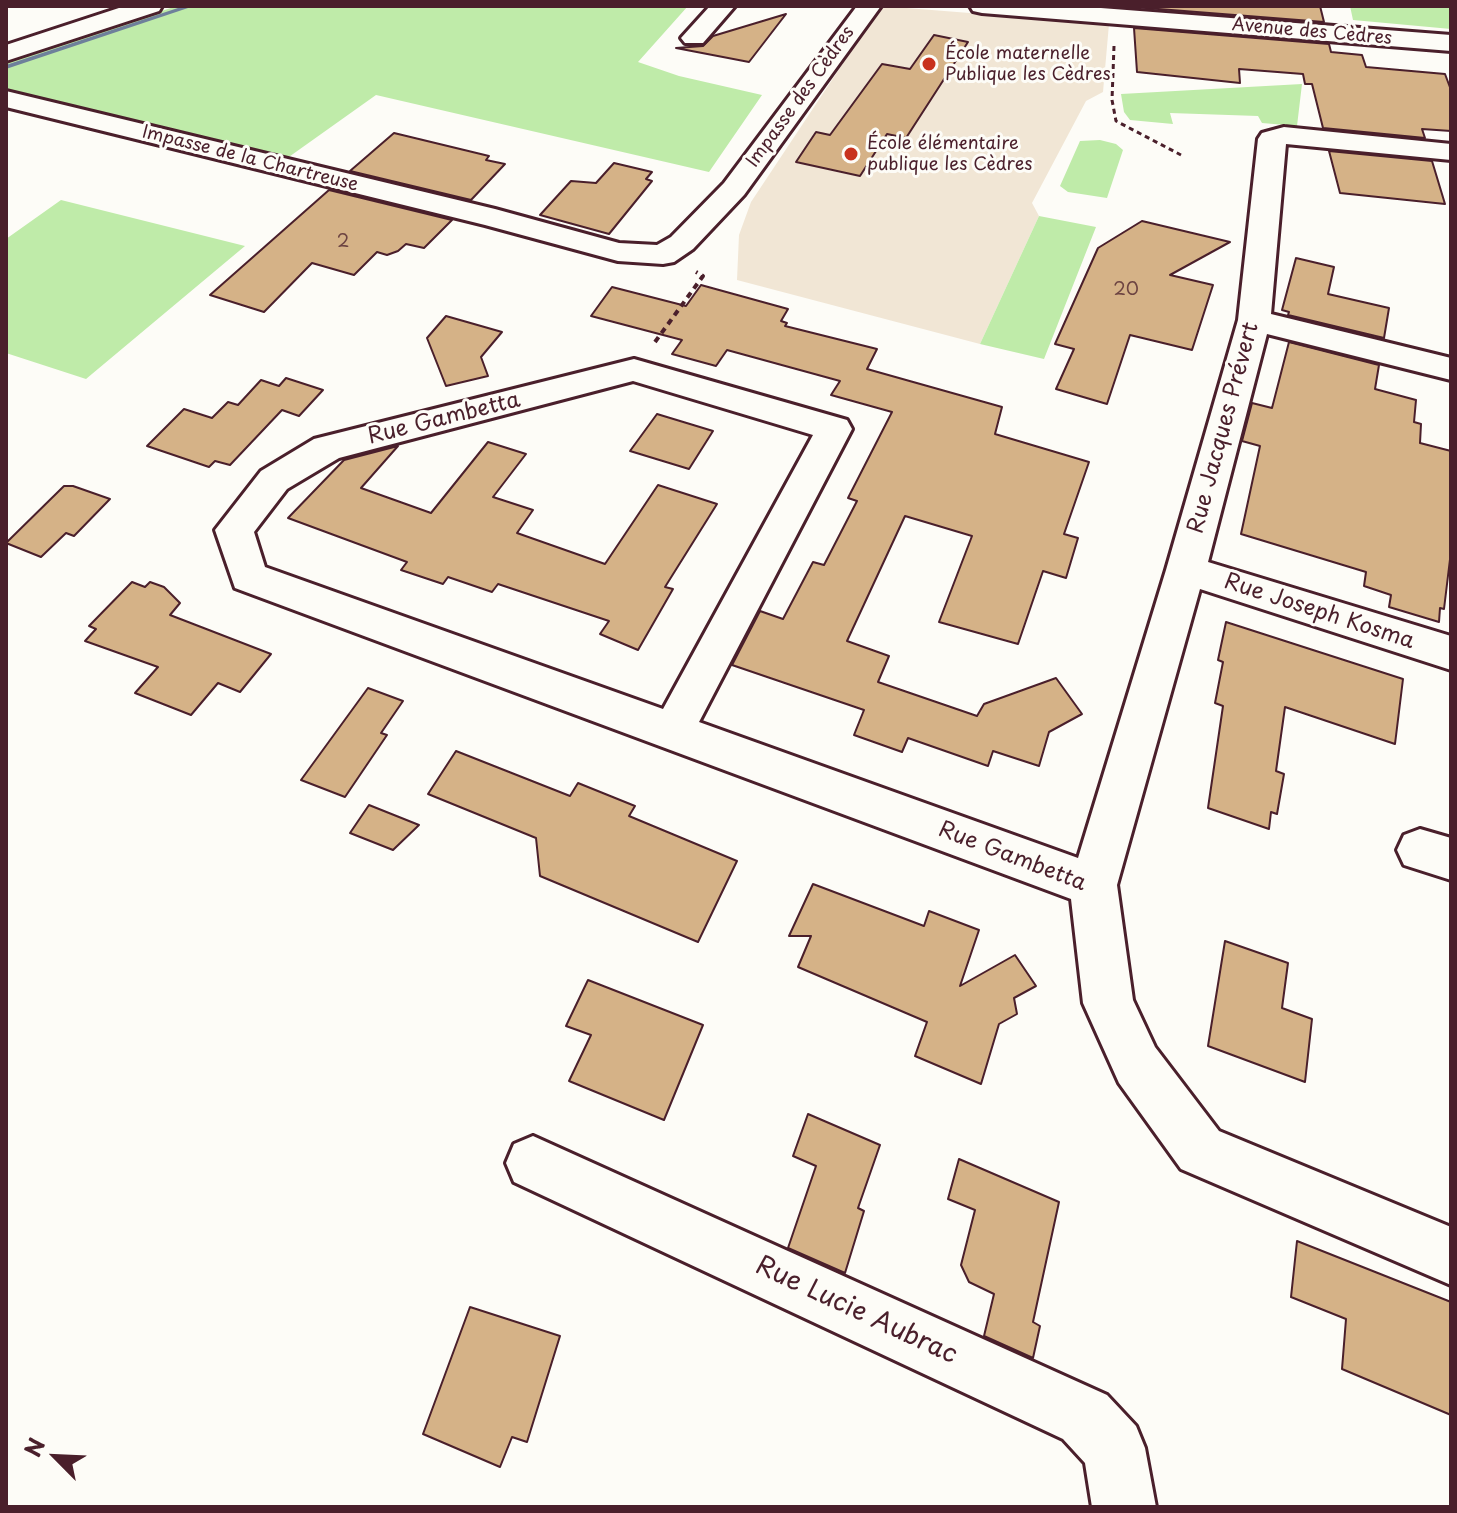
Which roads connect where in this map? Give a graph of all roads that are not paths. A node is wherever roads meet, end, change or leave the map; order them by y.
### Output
1 (150, 6) edge
2 (723, 6) edge
3 (869, 6) edge
4 (982, 6) edge
5 (1341, 6) edge
6 (1349, 34) junction
7 (694, 38) dead end
8 (1451, 43) edge
9 (6, 53) edge
10 (6, 99) edge
11 (1451, 152) edge
12 (663, 255) joint
13 (1254, 320) junction
14 (1451, 369) edge
15 (1186, 570) junction
16 (1451, 653) edge
17 (673, 731) junction
18 (1093, 885) junction
19 (533, 1163) dead end
20 (1451, 1256) edge
21 (1124, 1507) edge

1 - 9 street
2 - 7 street
3 - 12 street, Impasse des Cèdres
4 - 6 street, Avenue des Cèdres
5 - 6 street
6 - 8 street, Avenue des Cèdres
10 - 12 street, Impasse de la Chartreuse
11 - 13 street, Rue Jacques Prévert
13 - 14 street
13 - 15 street, Rue Jacques Prévert
15 - 16 street, Rue Joseph Kosma
15 - 18 street, Rue Jacques Prévert
17 - 17 street, Rue Gambetta
17 - 18 street, Rue Gambetta
18 - 20 street, Rue Gambetta
19 - 21 street, Rue Lucie Aubrac

